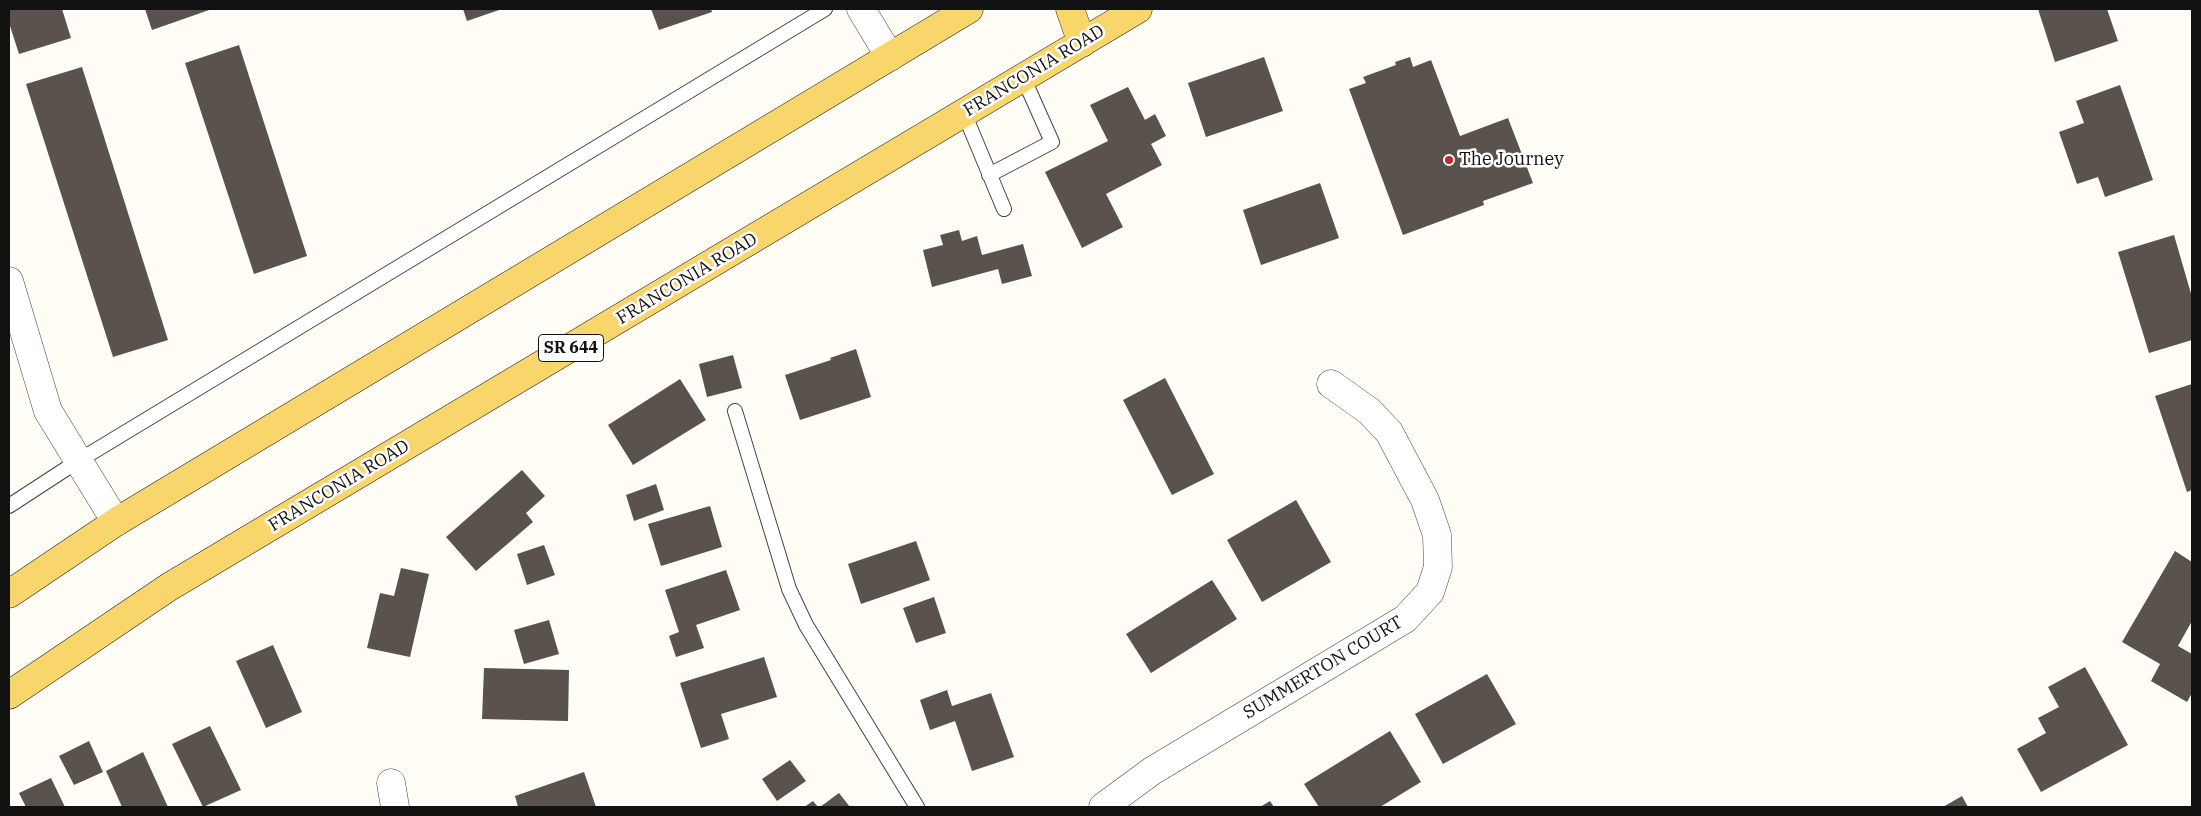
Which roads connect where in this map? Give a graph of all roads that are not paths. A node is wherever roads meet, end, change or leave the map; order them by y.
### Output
1 (825, 9) edge
2 (861, 9) edge
3 (970, 9) edge
4 (1070, 9) edge
5 (1138, 9) edge
6 (1082, 43) junction
7 (890, 57) junction
8 (1023, 77) junction
9 (964, 113) junction
10 (989, 175) junction
11 (1004, 209) dead end
12 (9, 281) edge
13 (1331, 384) dead end
14 (736, 411) dead end
15 (78, 461) junction
16 (9, 506) edge
17 (116, 522) junction
18 (9, 594) edge
19 (9, 695) edge
20 (917, 807) edge
21 (1103, 807) edge

1 - 15 lane
2 - 7 street
3 - 7 main road
4 - 6 main road
5 - 6 main road, FRANCONIA ROAD / SR 644
6 - 8 main road, FRANCONIA ROAD / SR 644
7 - 17 main road
8 - 9 main road, FRANCONIA ROAD / SR 644
8 - 10 lane
9 - 10 lane
9 - 19 main road, FRANCONIA ROAD / SR 644
10 - 11 lane
12 - 15 street
13 - 21 street, SUMMERTON COURT
14 - 20 lane
15 - 16 lane
15 - 17 street
17 - 18 main road

